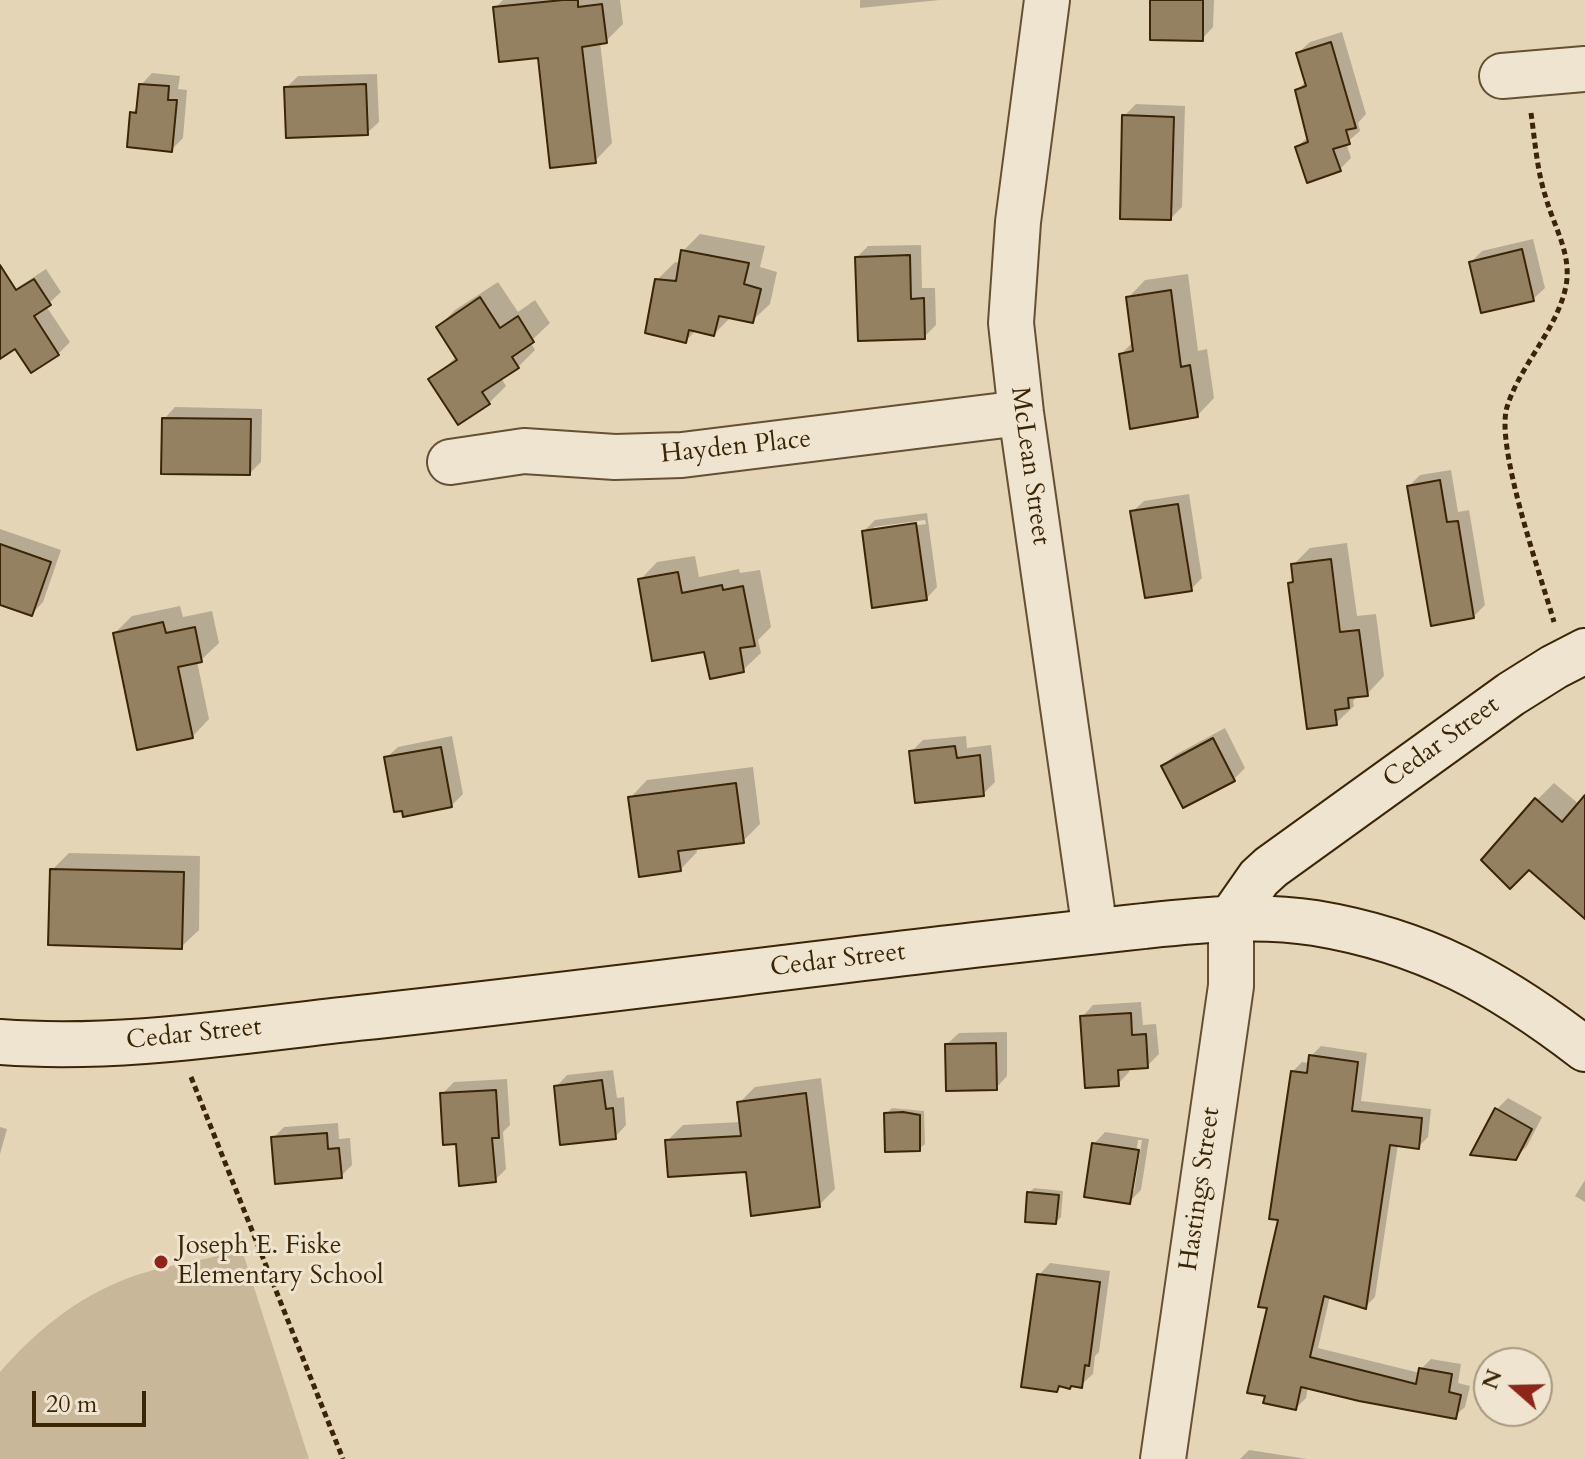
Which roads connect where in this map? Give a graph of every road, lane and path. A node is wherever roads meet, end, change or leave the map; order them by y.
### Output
1 (1047, 0) edge
2 (1585, 69) edge
3 (1513, 76) joint
4 (1021, 413) junction
5 (450, 462) dead end
6 (1575, 656) edge
7 (1231, 918) junction
8 (1095, 931) junction
9 (0, 1042) edge
10 (1585, 1049) edge
11 (189, 1071) dead end
12 (343, 1459) edge
13 (1163, 1459) edge

1 - 4 street, McLean Street
2 - 3 street
3 - 6 path
4 - 5 street, Hayden Place
4 - 8 street, McLean Street
6 - 7 street, Cedar Street
7 - 8 street, Cedar Street
7 - 10 street
7 - 13 street, Hastings Street
8 - 9 street, Cedar Street
11 - 12 path

